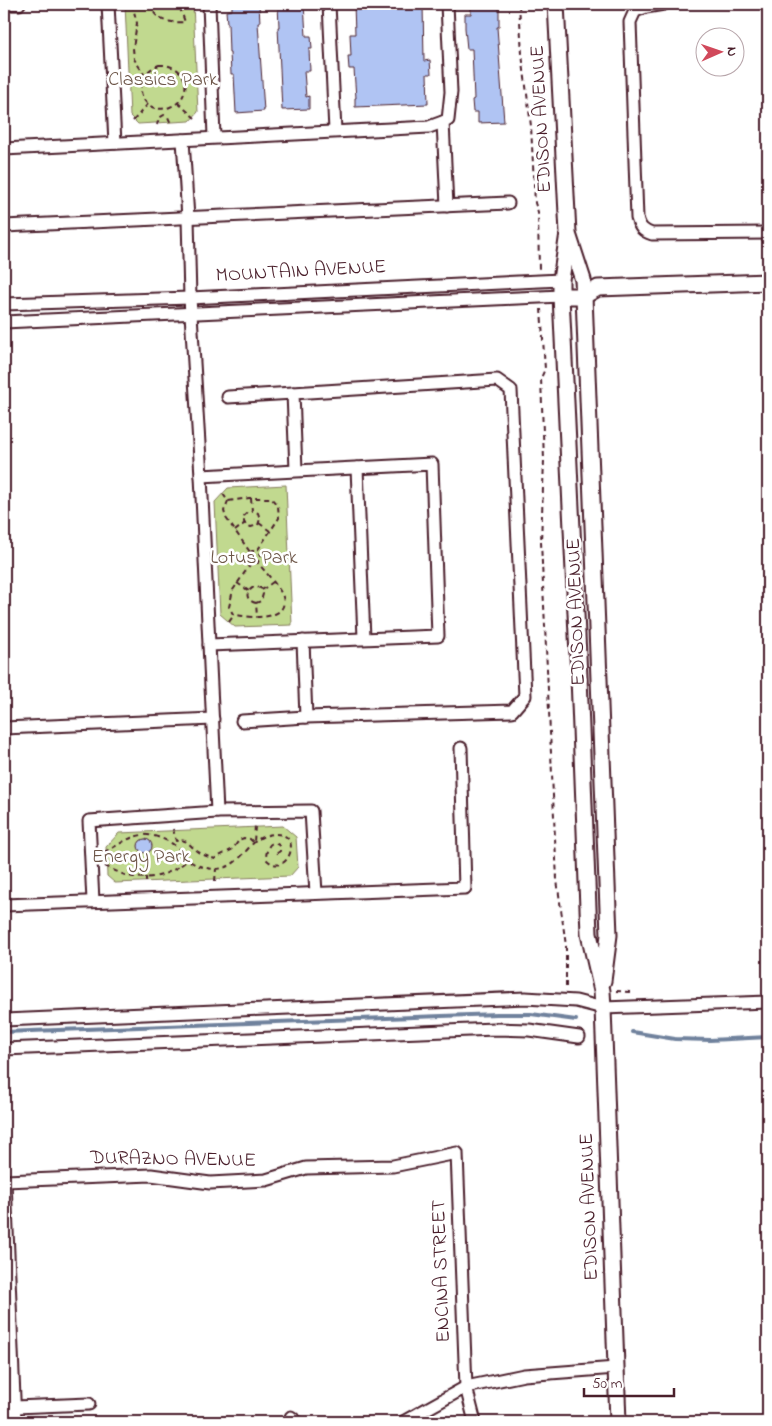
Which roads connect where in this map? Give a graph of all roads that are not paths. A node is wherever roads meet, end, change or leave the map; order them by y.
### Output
1 (4, 4) edge
2 (19, 4) edge
3 (108, 4) edge
4 (209, 4) edge
5 (329, 4) edge
6 (447, 4) edge
7 (556, 4) edge
8 (664, 4) edge
9 (443, 122) junction
10 (335, 131) junction
11 (214, 137) junction
12 (183, 140) junction
13 (115, 143) junction
14 (4, 149) edge
15 (508, 203) dead end
16 (447, 206) junction
17 (188, 218) junction
18 (4, 226) edge
19 (568, 233) junction
20 (768, 233) edge
21 (560, 280) junction
22 (583, 280) junction
23 (768, 282) edge
24 (598, 288) junction
25 (561, 296) junction
26 (584, 296) junction
27 (190, 298) junction
28 (4, 304) edge
29 (191, 314) junction
30 (4, 322) edge
31 (293, 393) junction
32 (228, 397) dead end
33 (357, 468) junction
34 (296, 470) junction
35 (201, 476) junction
36 (364, 638) junction
37 (303, 641) junction
38 (209, 645) junction
39 (306, 717) junction
40 (212, 719) junction
41 (242, 721) dead end
42 (4, 728) edge
43 (461, 748) dead end
44 (217, 812) junction
45 (316, 893) junction
46 (93, 902) junction
47 (4, 905) edge
48 (602, 991) junction
49 (768, 1002) edge
50 (603, 1008) junction
51 (4, 1020) edge
52 (579, 1037) dead end
53 (4, 1049) edge
54 (457, 1153) joint
55 (616, 1368) junction
56 (466, 1388) junction
57 (89, 1404) dead end
58 (15, 1407) junction
59 (15, 1422) edge
60 (403, 1422) edge
61 (475, 1422) edge
62 (618, 1422) edge

1 - 2 street
3 - 13 street
4 - 11 street
5 - 10 street
6 - 9 street
7 - 19 main road, EDISON AVENUE
8 - 20 street
9 - 10 street
9 - 16 street
10 - 11 street
11 - 12 street
12 - 13 street
12 - 17 street
13 - 14 street
15 - 16 street
16 - 17 street
17 - 18 street
17 - 27 street
19 - 21 main road, EDISON AVENUE
19 - 22 main road, EDISON AVENUE
21 - 22 main road, MOUNTAIN AVENUE
21 - 25 main road, EDISON AVENUE
21 - 27 street, MOUNTAIN AVENUE
22 - 24 main road, MOUNTAIN AVENUE
22 - 26 main road, EDISON AVENUE
23 - 24 main road, MOUNTAIN AVENUE
24 - 26 main road, MOUNTAIN AVENUE
25 - 26 main road, MOUNTAIN AVENUE
25 - 29 street, MOUNTAIN AVENUE
25 - 48 main road, EDISON AVENUE
26 - 48 main road, EDISON AVENUE
27 - 28 street, MOUNTAIN AVENUE
27 - 29 street
29 - 30 street, MOUNTAIN AVENUE
29 - 35 street
31 - 32 street
31 - 34 street
31 - 39 street
33 - 34 street
33 - 36 street
33 - 36 street
34 - 35 street
35 - 38 street
36 - 37 street
37 - 38 street
37 - 39 street
38 - 40 street
39 - 41 street
40 - 42 street
40 - 44 street
43 - 45 street
44 - 45 street
44 - 46 street
45 - 46 street
46 - 47 street
48 - 50 main road, EDISON AVENUE
49 - 50 street
50 - 51 street
50 - 55 main road, EDISON AVENUE
52 - 53 street
54 - 56 street, ENCINA STREET
54 - 58 street, DURAZNO AVENUE
55 - 56 street
55 - 62 main road, EDISON AVENUE
56 - 60 street
56 - 61 street, ENCINA STREET
57 - 58 street
58 - 59 street

